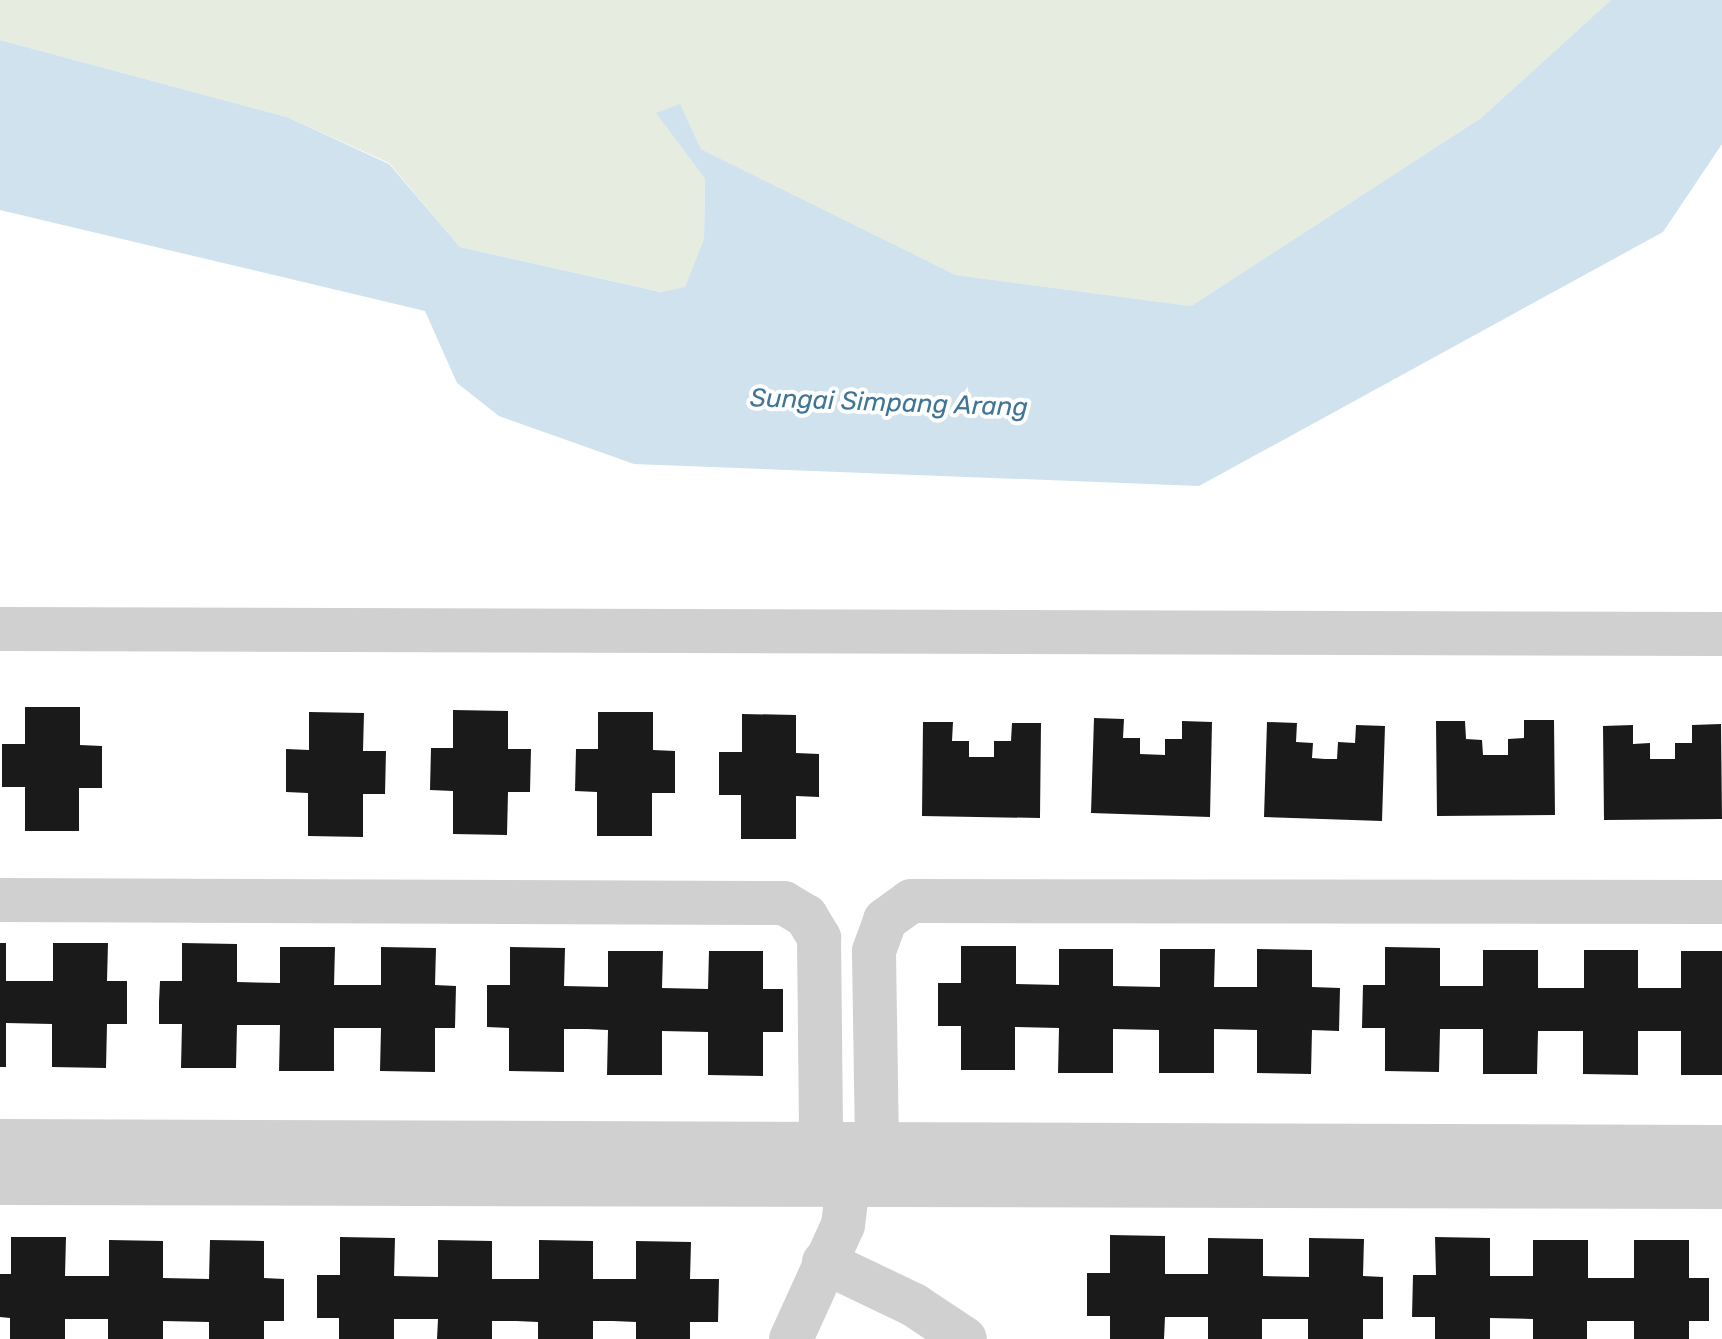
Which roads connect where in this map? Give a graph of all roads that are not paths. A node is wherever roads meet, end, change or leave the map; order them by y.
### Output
1 (0, 629) edge
2 (1722, 634) edge
3 (0, 900) edge
4 (1722, 902) edge
5 (0, 1141) edge
6 (821, 1144) junction
7 (877, 1144) junction
8 (1722, 1147) edge
9 (0, 1183) edge
10 (848, 1185) junction
11 (1722, 1187) edge
12 (824, 1262) junction
13 (791, 1339) edge
14 (965, 1339) edge

1 - 2 street
3 - 6 street
4 - 7 street
5 - 6 street
6 - 7 street
6 - 10 street
7 - 8 street
7 - 10 street
9 - 10 street
10 - 11 street
10 - 12 street
12 - 13 street
12 - 14 street

